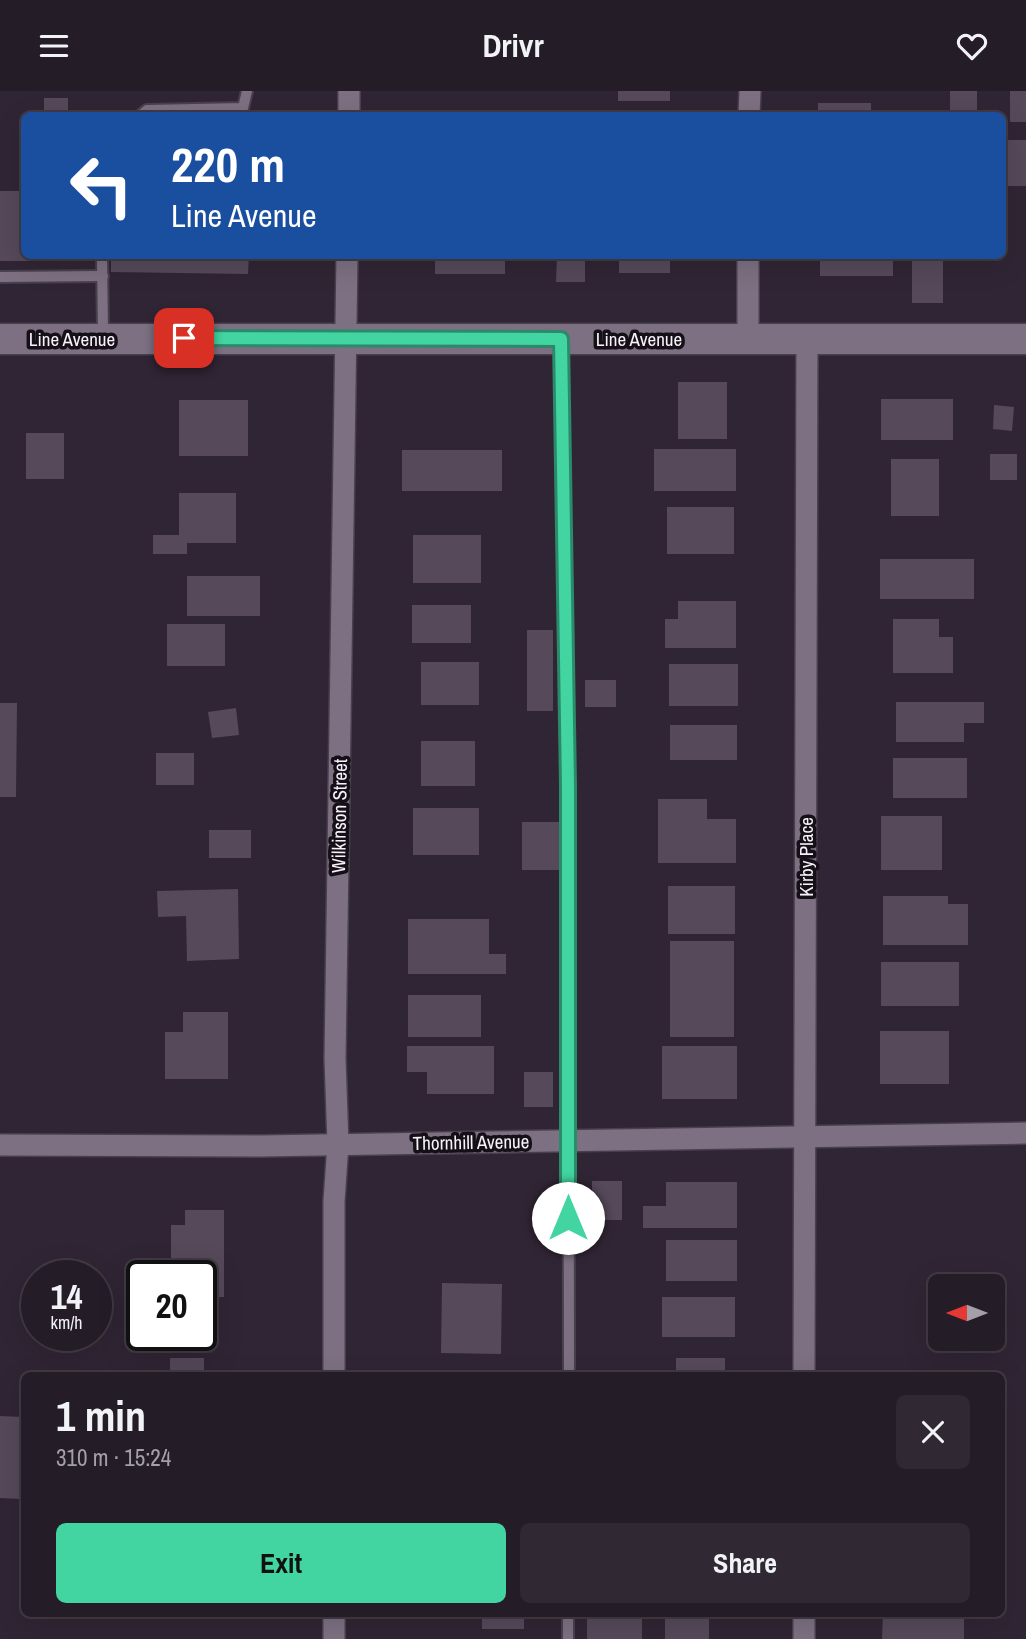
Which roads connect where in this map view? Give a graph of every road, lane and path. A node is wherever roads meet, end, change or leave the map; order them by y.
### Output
1 (247, 91) edge
2 (349, 91) edge
3 (750, 91) edge
4 (145, 112) edge
5 (349, 112) edge
6 (750, 112) edge
7 (103, 259) edge
8 (347, 259) edge
9 (748, 259) edge
10 (103, 276) junction
11 (0, 277) edge
12 (103, 338) junction
13 (346, 338) junction
14 (0, 339) edge
15 (561, 339) junction
16 (748, 339) junction
17 (807, 339) junction
18 (1026, 339) edge
19 (1026, 1133) edge
20 (805, 1136) junction
21 (568, 1140) junction
22 (338, 1144) junction
23 (0, 1145) edge
24 (334, 1372) edge
25 (569, 1372) edge
26 (804, 1372) edge
27 (334, 1617) edge
28 (568, 1617) edge
29 (804, 1617) edge
30 (334, 1639) edge
31 (568, 1639) edge
32 (804, 1639) edge

1 - 4 lane
2 - 5 street
3 - 6 street
7 - 10 lane
8 - 13 street, Wilkinson Street
9 - 16 street
10 - 11 lane
10 - 12 lane
12 - 13 main road, Line Avenue
12 - 14 main road, Line Avenue
13 - 15 main road, Line Avenue
13 - 22 street, Wilkinson Street
15 - 16 main road, Line Avenue
15 - 21 lane
16 - 17 main road, Line Avenue
17 - 18 main road, Line Avenue
17 - 20 street, Kirby Place
19 - 20 street, Thornhill Avenue
20 - 21 street, Thornhill Avenue
20 - 26 street, Kirby Place
21 - 22 street, Thornhill Avenue
21 - 25 lane
22 - 23 street, Thornhill Avenue
22 - 24 street, Wilkinson Street
27 - 30 street
28 - 31 lane
29 - 32 street

